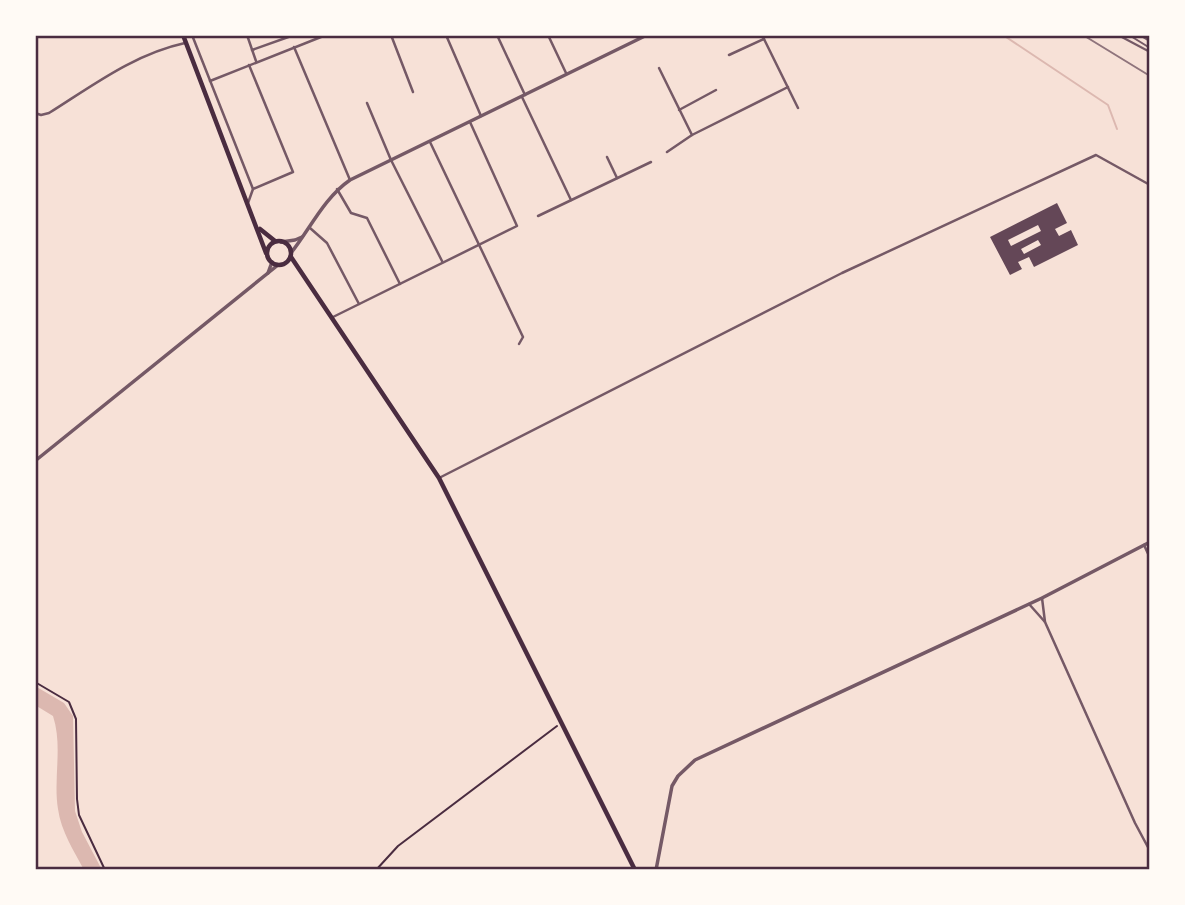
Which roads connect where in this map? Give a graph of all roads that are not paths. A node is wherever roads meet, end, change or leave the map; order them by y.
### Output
1 (183, 35) edge
2 (192, 35) edge
3 (247, 35) edge
4 (294, 35) edge
5 (326, 35) edge
6 (391, 35) edge
7 (446, 35) edge
8 (497, 35) edge
9 (548, 35) edge
10 (633, 35) edge
11 (647, 35) edge
12 (1118, 35) edge
13 (1129, 35) edge
14 (1140, 35) edge
15 (763, 37) edge
16 (635, 41) junction
17 (1150, 41) edge
18 (185, 43) junction
19 (294, 47) junction
20 (1150, 47) edge
21 (252, 50) junction
22 (1150, 52) edge
23 (729, 55) dead end
24 (257, 62) junction
25 (249, 65) junction
26 (659, 68) dead end
27 (567, 75) junction
28 (210, 81) junction
29 (788, 88) junction
30 (716, 90) dead end
31 (413, 92) dead end
32 (523, 96) junction
33 (367, 103) dead end
34 (798, 108) dead end
35 (679, 110) junction
36 (35, 113) edge
37 (481, 117) junction
38 (470, 122) junction
39 (692, 135) junction
40 (430, 142) junction
41 (667, 152) dead end
42 (607, 157) dead end
43 (391, 160) junction
44 (651, 162) dead end
45 (617, 178) junction
46 (350, 180) junction
47 (1150, 185) edge
48 (253, 189) junction
49 (337, 189) junction
50 (571, 200) junction
51 (248, 203) junction
52 (538, 216) dead end
53 (257, 226) junction
54 (310, 228) junction
55 (306, 234) junction
56 (278, 242) junction
57 (478, 245) junction
58 (266, 253) junction
59 (291, 255) junction
60 (272, 262) junction
61 (442, 262) junction
62 (285, 264) junction
63 (278, 265) junction
64 (298, 266) junction
65 (266, 276) junction
66 (400, 284) junction
67 (359, 304) junction
68 (333, 317) junction
69 (519, 344) dead end
70 (35, 461) edge
71 (439, 478) junction
72 (1150, 542) edge
73 (1144, 545) junction
74 (1150, 558) edge
75 (1042, 598) junction
76 (1029, 604) junction
77 (1045, 622) junction
78 (1150, 851) edge
79 (655, 869) edge
80 (635, 870) edge

1 - 18 main road
2 - 28 street
3 - 21 street
4 - 21 street
5 - 19 street
6 - 31 street
7 - 37 street
8 - 32 street
9 - 27 street
10 - 16 street
11 - 16 street
12 - 22 lane
13 - 20 lane
14 - 17 street
15 - 23 street
15 - 29 street
16 - 27 street
18 - 36 street
18 - 51 main road
19 - 24 street
19 - 46 street
21 - 24 street
24 - 25 street
25 - 28 street
25 - 48 street
26 - 35 street
27 - 32 street
28 - 48 street
29 - 34 street
29 - 39 street
30 - 35 street
32 - 37 street
32 - 50 street
33 - 43 street
35 - 39 street
37 - 38 street
38 - 40 street
38 - 57 street
39 - 41 street
40 - 43 street
40 - 57 street
42 - 45 street
43 - 46 street
43 - 61 street
44 - 45 street
45 - 50 street
46 - 49 street
47 - 71 street
48 - 51 street
49 - 54 street
49 - 66 street
50 - 52 street
51 - 53 main road
53 - 56 main road
53 - 58 main road
54 - 55 street
54 - 67 street
55 - 56 street
55 - 59 street
56 - 58 main road
56 - 59 main road
57 - 61 street
57 - 69 street
58 - 60 main road
59 - 62 main road
59 - 64 main road
60 - 63 main road
60 - 65 street
61 - 66 street
62 - 63 main road
62 - 64 main road
63 - 65 street
64 - 68 main road
65 - 70 street
66 - 67 street
67 - 68 street
68 - 71 main road
71 - 80 main road
72 - 73 street
73 - 74 street
73 - 75 street
75 - 76 street
75 - 77 street
76 - 77 street
76 - 79 street
77 - 78 street

